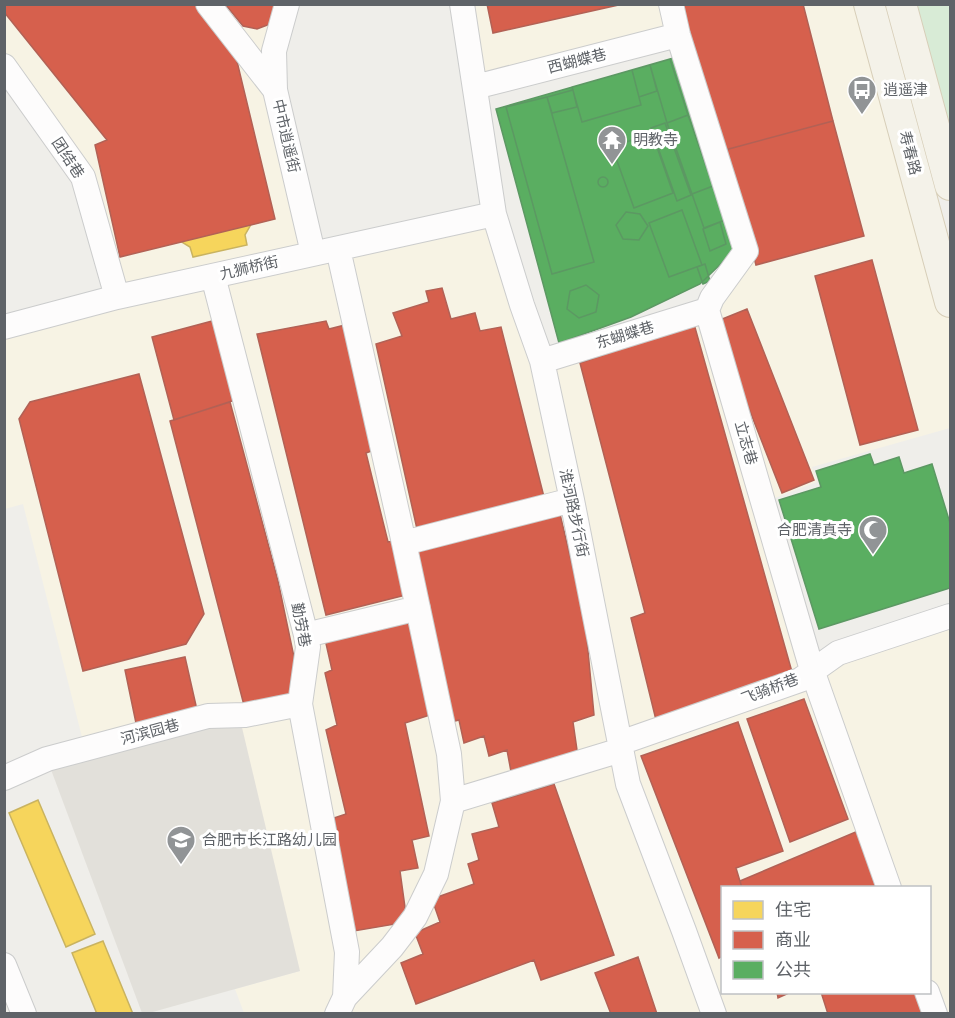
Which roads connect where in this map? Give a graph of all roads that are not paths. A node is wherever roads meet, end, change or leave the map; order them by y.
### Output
1 (208, 4) edge
2 (287, 4) edge
3 (462, 4) edge
4 (671, 4) edge
5 (869, 4) edge
6 (901, 4) edge
7 (678, 35) junction
8 (4, 66) edge
9 (475, 87) junction
10 (275, 90) junction
11 (945, 147) edge
12 (951, 185) edge
13 (494, 214) junction
14 (338, 249) junction
15 (313, 253) junction
16 (213, 276) junction
17 (117, 297) junction
18 (951, 302) edge
19 (707, 310) junction
20 (4, 327) edge
21 (542, 361) junction
22 (572, 500) junction
23 (404, 543) junction
24 (418, 608) junction
25 (951, 616) edge
26 (306, 635) junction
27 (812, 670) junction
28 (300, 704) junction
29 (620, 746) junction
30 (4, 778) edge
31 (453, 801) junction
32 (888, 886) edge
33 (4, 965) edge
34 (927, 994) edge
35 (341, 1005) edge
36 (24, 1014) edge
37 (714, 1014) edge
38 (935, 1014) edge

1 - 10 street, 中市逍遥街
2 - 10 street
3 - 9 street, 淮河路步行街
4 - 7 street
5 - 18 main road, 寿春路
6 - 11 main road, 寿春路
7 - 9 street, 西蝴蝶巷
7 - 19 street
8 - 17 street, 团结巷
9 - 13 street, 淮河路步行街
10 - 15 street, 中市逍遥街
11 - 12 main road, 寿春路
13 - 14 street, 九狮桥街
13 - 21 street, 淮河路步行街
14 - 15 street, 九狮桥街
14 - 23 street
15 - 16 street, 九狮桥街
16 - 17 street, 九狮桥街
16 - 26 street, 勤劳巷
17 - 20 street, 九狮桥街
19 - 21 street, 东蝴蝶巷
19 - 27 street, 立志巷
21 - 22 street, 淮河路步行街
22 - 23 street
22 - 29 street, 淮河路步行街
23 - 24 street
24 - 26 street
24 - 31 street
25 - 27 street, 飞骑桥巷
26 - 28 street, 勤劳巷
27 - 29 street, 飞骑桥巷
27 - 32 street, 立志巷
28 - 30 street, 河滨园巷
28 - 35 street, 勤劳巷
29 - 31 street, 飞骑桥巷
29 - 37 street, 淮河路步行街
31 - 35 street
33 - 36 street
34 - 38 street

